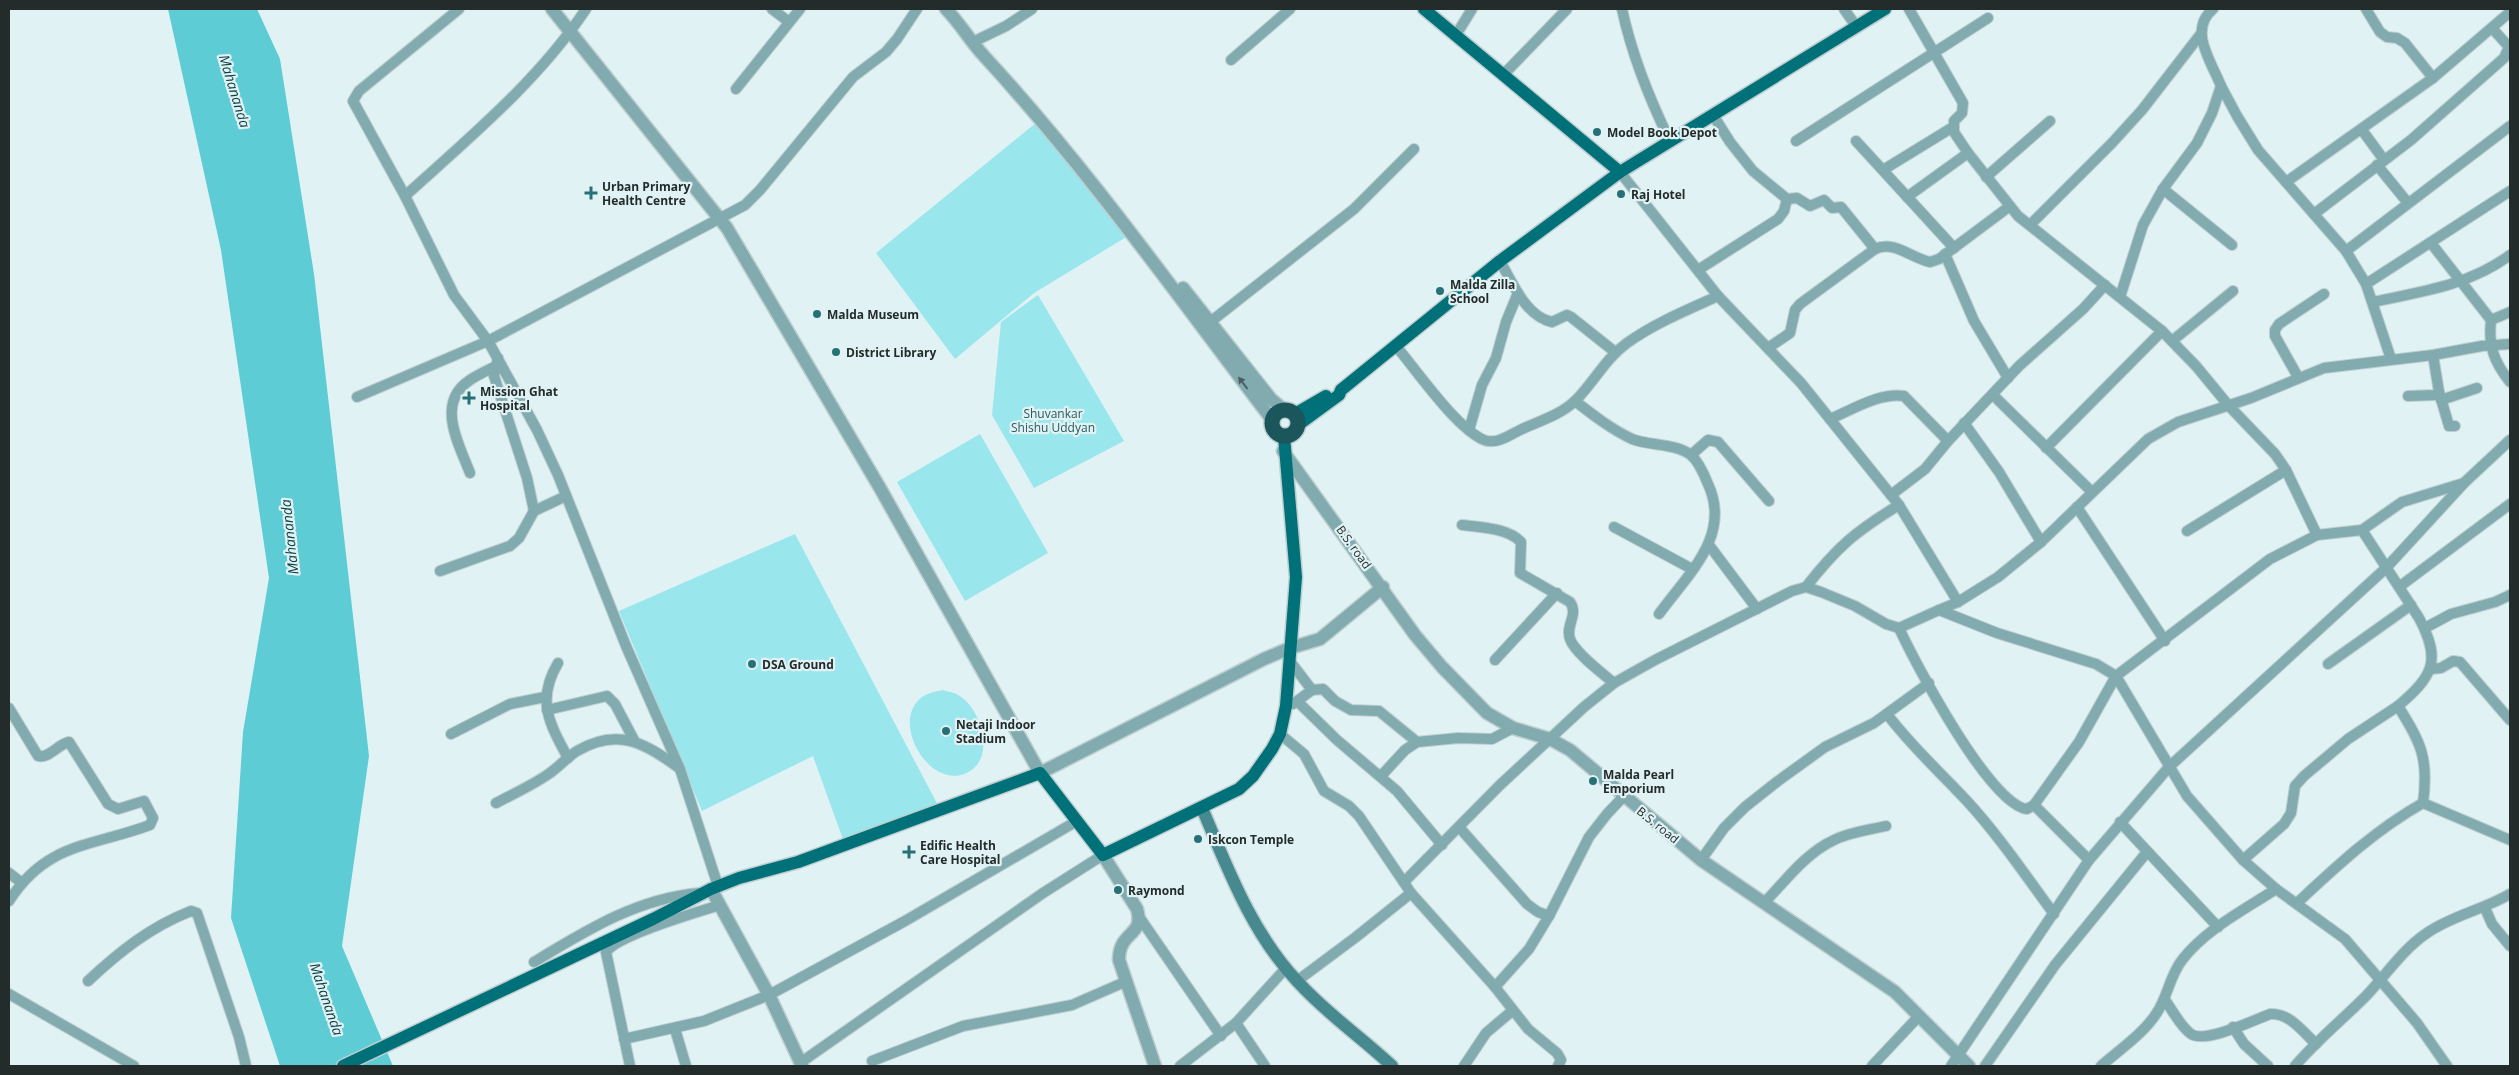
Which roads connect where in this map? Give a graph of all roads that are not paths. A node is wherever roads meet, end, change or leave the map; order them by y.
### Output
1 (459, 9) edge
2 (552, 9) edge
3 (586, 9) edge
4 (772, 9) edge
5 (800, 9) edge
6 (917, 9) edge
7 (946, 9) edge
8 (1031, 9) edge
9 (1290, 9) edge
10 (1424, 9) edge
11 (1472, 9) edge
12 (1567, 9) edge
13 (1622, 9) edge
14 (1844, 9) edge
15 (1885, 9) edge
16 (1909, 9) edge
17 (2213, 9) edge
18 (2366, 9) edge
19 (2510, 12) edge
20 (1988, 18) dead end
21 (790, 22) junction
22 (1856, 26) junction
23 (2492, 28) junction
24 (571, 32) junction
25 (966, 32) junction
26 (1456, 35) junction
27 (2200, 35) junction
28 (977, 40) junction
29 (1933, 52) junction
30 (1232, 60) dead end
31 (1504, 74) junction
32 (2434, 78) junction
33 (2221, 86) junction
34 (736, 89) dead end
35 (1713, 115) junction
36 (2050, 120) dead end
37 (2510, 126) edge
38 (1953, 127) junction
39 (2362, 130) junction
40 (1796, 140) dead end
41 (1670, 141) junction
42 (1856, 141) dead end
43 (1414, 149) dead end
44 (1968, 153) junction
45 (2380, 163) junction
46 (1883, 170) junction
47 (1620, 172) junction
48 (1986, 177) junction
49 (2286, 182) junction
50 (2163, 189) junction
51 (2510, 192) edge
52 (405, 196) junction
53 (1907, 196) junction
54 (1787, 199) junction
55 (2408, 203) junction
56 (2010, 206) junction
57 (2314, 214) junction
58 (719, 218) junction
59 (2030, 225) junction
60 (2431, 243) junction
61 (2232, 245) dead end
62 (1954, 248) junction
63 (1875, 249) junction
64 (2346, 251) junction
65 (1945, 254) junction
66 (2510, 255) edge
67 (1500, 261) junction
68 (1698, 270) junction
69 (2461, 282) junction
70 (2366, 284) junction
71 (2105, 286) junction
72 (2233, 291) dead end
73 (1518, 293) junction
74 (2324, 294) dead end
75 (1718, 296) junction
76 (2120, 297) junction
77 (2373, 302) junction
78 (2510, 312) edge
79 (2491, 320) junction
80 (1209, 323) junction
81 (2162, 331) junction
82 (488, 341) junction
83 (2172, 341) junction
84 (2510, 344) edge
85 (2493, 345) junction
86 (1396, 346) junction
87 (1768, 348) junction
88 (1615, 352) junction
89 (2434, 355) junction
90 (2390, 359) junction
91 (496, 362) junction
92 (2298, 377) junction
93 (2008, 378) junction
94 (2510, 382) edge
95 (2477, 388) dead end
96 (1993, 395) junction
97 (2408, 396) dead end
98 (2440, 396) junction
99 (357, 397) dead end
100 (1575, 402) junction
101 (2229, 406) junction
102 (1292, 416) junction
103 (1830, 419) junction
104 (1964, 423) junction
105 (2455, 426) dead end
106 (1469, 430) junction
107 (1280, 438) junction
108 (2510, 440) edge
109 (1948, 441) junction
110 (2046, 448) junction
111 (1690, 455) junction
112 (2286, 470) junction
113 (470, 473) dead end
114 (2465, 482) junction
115 (2092, 492) junction
116 (1891, 495) junction
117 (566, 496) junction
118 (1769, 501) dead end
119 (2510, 504) edge
120 (1899, 505) junction
121 (2077, 507) junction
122 (534, 511) junction
123 (1462, 525) dead end
124 (1614, 527) dead end
125 (2362, 530) junction
126 (2187, 531) dead end
127 (2317, 535) junction
128 (2041, 542) junction
129 (1709, 546) junction
130 (2386, 568) junction
131 (1692, 569) junction
132 (440, 570) dead end
133 (1383, 587) junction
134 (1806, 587) junction
135 (2399, 587) junction
136 (1557, 593) junction
137 (2510, 595) edge
138 (1958, 602) junction
139 (2411, 605) junction
140 (1757, 609) junction
141 (1939, 610) junction
142 (1659, 614) dead end
143 (1899, 628) junction
144 (2425, 628) junction
145 (2165, 641) junction
146 (1289, 654) junction
147 (1495, 660) dead end
148 (558, 663) dead end
149 (2328, 664) dead end
150 (2431, 669) junction
151 (2116, 676) junction
152 (1929, 683) junction
153 (1614, 684) junction
154 (1312, 690) junction
155 (545, 697) junction
156 (1292, 704) junction
157 (2398, 706) junction
158 (9, 708) edge
159 (547, 710) junction
160 (1886, 714) junction
161 (2510, 720) edge
162 (1513, 728) junction
163 (451, 734) dead end
164 (1280, 734) junction
165 (1550, 739) junction
166 (634, 740) junction
167 (1417, 742) junction
168 (568, 758) junction
169 (2169, 767) junction
170 (680, 769) junction
171 (1040, 773) junction
172 (1381, 776) junction
173 (1624, 796) junction
174 (496, 803) dead end
175 (2423, 803) junction
176 (2034, 805) junction
177 (1202, 808) junction
178 (1077, 821) junction
179 (2120, 822) junction
180 (1886, 826) dead end
181 (1459, 827) junction
182 (2510, 840) edge
183 (1442, 845) junction
184 (2147, 852) junction
185 (1103, 855) junction
186 (1701, 860) junction
187 (2089, 860) junction
188 (2243, 860) junction
189 (9, 873) edge
190 (1404, 882) junction
191 (22, 883) junction
192 (711, 889) junction
193 (2276, 889) junction
194 (1410, 893) junction
195 (2510, 894) edge
196 (9, 901) edge
197 (1765, 902) junction
198 (2297, 902) junction
199 (720, 905) junction
200 (2485, 908) junction
201 (2054, 914) junction
202 (1549, 916) junction
203 (1140, 918) junction
204 (2218, 927) junction
205 (2510, 946) edge
206 (534, 962) dead end
207 (1286, 968) junction
208 (2381, 980) junction
209 (88, 981) dead end
210 (1127, 981) junction
211 (1297, 981) junction
212 (1495, 986) junction
213 (9, 994) edge
214 (769, 995) junction
215 (2165, 1000) junction
216 (1512, 1011) junction
217 (1919, 1016) junction
218 (1236, 1023) junction
219 (2233, 1027) junction
220 (675, 1028) junction
221 (1221, 1036) junction
222 (624, 1039) junction
223 (2316, 1044) junction
224 (872, 1061) dead end
225 (1955, 1061) edge
226 (801, 1065) edge
227 (134, 1066) edge
228 (246, 1066) edge
229 (343, 1066) edge
230 (630, 1066) edge
231 (686, 1066) edge
232 (1155, 1066) edge
233 (1180, 1066) edge
234 (1265, 1066) edge
235 (1392, 1066) edge
236 (1464, 1066) edge
237 (1558, 1066) edge
238 (1872, 1066) edge
239 (1969, 1066) edge
240 (1985, 1066) edge
241 (2100, 1066) edge
242 (2268, 1066) edge
243 (2295, 1066) edge
244 (2447, 1066) edge

1 - 52 street
2 - 24 street
3 - 24 street
4 - 21 street
5 - 21 street
6 - 58 street
7 - 25 street
8 - 28 street
9 - 30 street
10 - 26 main road
11 - 26 street
12 - 31 street
13 - 41 street
14 - 22 street
15 - 22 main road
16 - 29 street
17 - 27 street
18 - 32 street
19 - 23 street
20 - 29 street
21 - 34 street
22 - 35 main road
23 - 32 street
23 - 45 street
24 - 52 street
24 - 58 street
25 - 28 street
107 -> 25 street, B.S. road
26 - 31 main road
27 - 33 street
27 - 59 street
28 - 80 street
29 - 38 street
29 - 40 street
31 - 47 main road
32 - 39 street
33 - 49 street
33 - 50 street
35 - 41 main road
35 - 54 street
36 - 48 street
37 - 55 street
38 - 44 street
38 - 46 street
39 - 45 street
39 - 49 street
41 - 47 main road
42 - 46 street
43 - 80 street
44 - 48 street
44 - 53 street
45 - 55 street
45 - 57 street
46 - 53 street
47 - 67 main road
47 - 68 street
48 - 56 street
49 - 57 street
50 - 61 street
50 - 76 street
51 - 60 street
52 - 82 street
53 - 62 street
54 - 63 street
54 - 68 street
55 - 64 street
56 - 59 street
56 - 62 street
57 - 64 street
58 - 82 street
58 - 171 street
59 - 71 street
60 - 69 street
60 - 70 street
62 - 65 street
63 - 65 street
63 - 87 street
64 - 70 street
65 - 93 street
66 - 69 street
67 - 73 street
67 - 86 main road
68 - 75 street
69 - 77 street
69 - 79 street
70 - 77 street
71 - 76 street
71 - 93 street
72 - 83 street
73 - 88 street
73 - 106 street
74 - 92 street
75 - 87 street
75 - 88 street
76 - 81 street
77 - 90 street
78 - 79 street
79 - 85 street
80 - 102 street
81 - 83 street
81 - 110 street
82 - 91 street
82 - 99 street
83 - 101 street
84 - 85 street
85 - 89 street
85 - 94 street
86 - 102 main road
86 - 106 street
87 - 103 street
88 - 100 street
89 - 90 street
89 - 98 street
90 - 92 street
91 - 113 street
91 - 117 street
91 - 122 street
92 - 101 street
93 - 96 street
95 - 98 street
96 - 104 street
96 - 110 street
97 - 98 street
98 - 105 street
100 - 106 street
100 - 111 street
101 - 112 street
101 - 115 street
102 - 107 highway
102 - 107 highway
103 - 109 street
103 - 116 street
104 - 109 street
104 - 128 street
107 - 133 street, B.S. road
107 - 146 main road
108 - 114 street
109 - 116 street
110 - 115 street
111 - 118 street
111 - 129 street
112 - 126 street
112 - 127 street
114 - 125 street
114 - 130 street
115 - 121 street
116 - 120 street
117 - 122 street
117 - 170 street
119 - 135 street
120 - 134 street
120 - 138 street
121 - 128 street
121 - 145 street
122 - 132 street
123 - 136 street
124 - 131 street
125 - 127 street
125 - 130 street
127 - 145 street
128 - 138 street
129 - 131 street
129 - 140 street
130 - 135 street
130 - 169 street
131 - 142 street
133 - 146 street
133 - 162 street, B.S. road
134 - 140 street
134 - 143 street
135 - 139 street
136 - 147 street
136 - 153 street
137 - 144 street
138 - 141 street
139 - 144 street
139 - 149 street
140 - 153 street
141 - 143 street
141 - 151 street
143 - 152 street
144 - 150 street
145 - 151 street
146 - 154 street
146 - 156 main road
146 - 171 street
148 - 155 street
150 - 157 street
150 - 161 street
151 - 169 street
151 - 176 street
152 - 160 street
152 - 176 street
153 - 165 street
154 - 156 street
154 - 167 street
155 - 159 street
155 - 163 street
156 - 164 main road
156 - 172 street
157 - 175 street
157 - 188 street
158 - 191 street
159 - 166 street
159 - 168 street
160 - 186 street
160 - 201 street
162 - 165 street, B.S. road
162 - 167 street
164 - 177 main road
164 - 190 street
165 - 173 street, B.S. road
165 - 181 street
166 - 168 street
166 - 170 street
167 - 172 street
168 - 174 street
169 - 179 street
169 - 188 street
170 - 192 street
171 - 178 main road
171 - 192 main road
172 - 183 street
173 - 186 street, B.S. road
173 - 202 street
175 - 182 street
175 - 198 street
176 - 187 street
177 - 185 main road
177 - 207 main road
178 - 185 main road
178 - 214 street
179 - 184 street
179 - 187 street
180 - 197 street
181 - 183 street
181 - 202 street
183 - 190 street
184 - 204 street
184 - 240 street
185 - 203 street
185 - 226 street
186 - 197 street, B.S. road
187 - 201 street
188 - 193 street
189 - 191 street
190 - 194 street
191 - 196 street
192 - 199 street
192 - 206 street
192 - 229 main road
193 - 198 street
193 - 204 street
194 - 211 street
194 - 212 street
195 - 200 street
197 - 217 street, B.S. road
198 - 208 street
199 - 214 street
199 - 222 street
200 - 205 street
200 - 208 street
201 - 225 street
202 - 212 street
203 - 210 street
203 - 221 street
204 - 215 street
207 - 211 main road
207 - 218 street
208 - 223 street
208 - 244 street
209 - 228 street
210 - 224 street
210 - 232 street
211 - 235 main road
212 - 216 street
213 - 227 street
214 - 220 street
214 - 226 street
215 - 219 street
215 - 241 street
216 - 236 street
216 - 237 street
217 - 225 street, B.S. road
217 - 238 street
218 - 221 street
218 - 234 street
219 - 223 street
219 - 242 street
220 - 222 street
220 - 231 street
221 - 233 street
222 - 230 street
223 - 243 street
225 - 239 street, B.S. road

